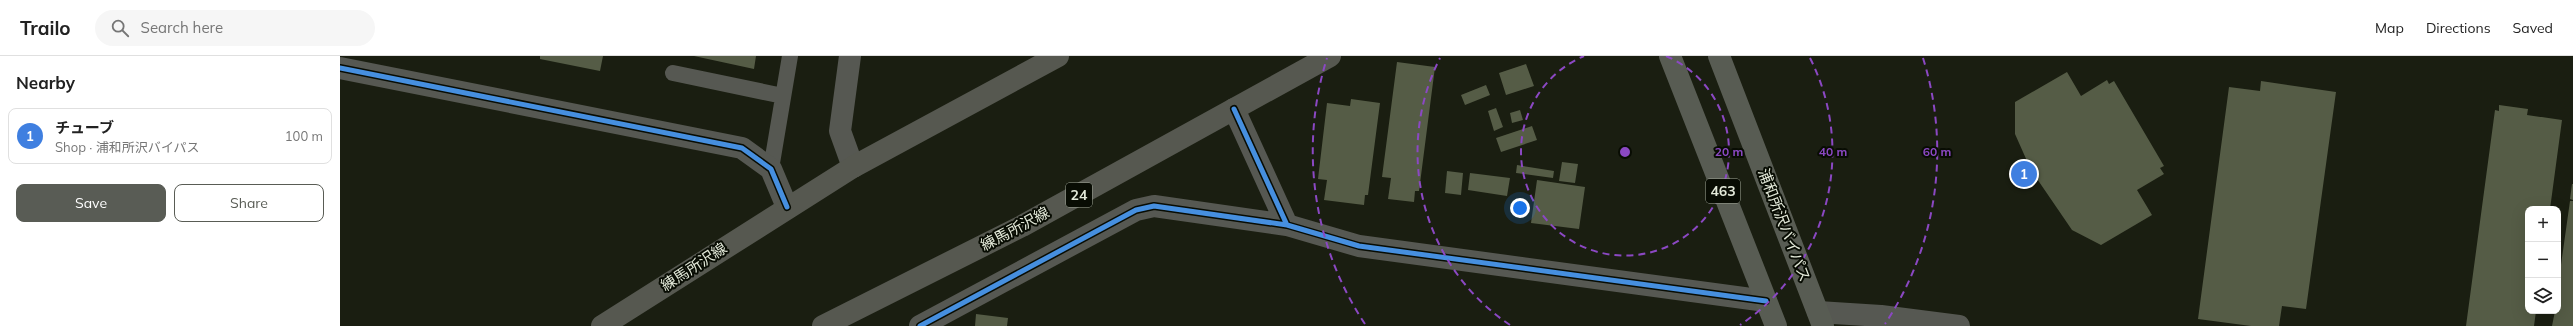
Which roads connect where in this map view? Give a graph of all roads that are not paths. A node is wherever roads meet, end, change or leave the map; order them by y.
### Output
1 (790, 56) edge
2 (850, 56) edge
3 (1058, 56) edge
4 (1330, 56) edge
5 (1670, 56) edge
6 (1719, 56) edge
7 (340, 68) edge
8 (672, 73) dead end
9 (783, 96) junction
10 (1234, 109) junction
11 (853, 167) junction
12 (771, 169) junction
13 (787, 207) junction
14 (1287, 226) junction
15 (1766, 301) junction
16 (1820, 319) edge
17 (602, 326) edge
18 (822, 326) edge
19 (920, 326) edge
20 (1776, 326) edge
21 (1959, 326) edge

1 - 9 lane
2 - 11 street
3 - 11 main road, 練馬所沢線
4 - 10 main road, 練馬所沢線 / 24
5 - 15 highway, 463
6 - 16 highway, 浦和所沢バイパス
7 - 12 street
8 - 9 lane
9 - 12 lane
10 - 14 street
10 - 18 main road, 練馬所沢線 / 24
11 - 13 main road, 練馬所沢線
12 - 13 street
13 - 17 main road, 練馬所沢線
14 - 15 street
14 - 19 street
15 - 20 highway, 463
16 - 21 street

